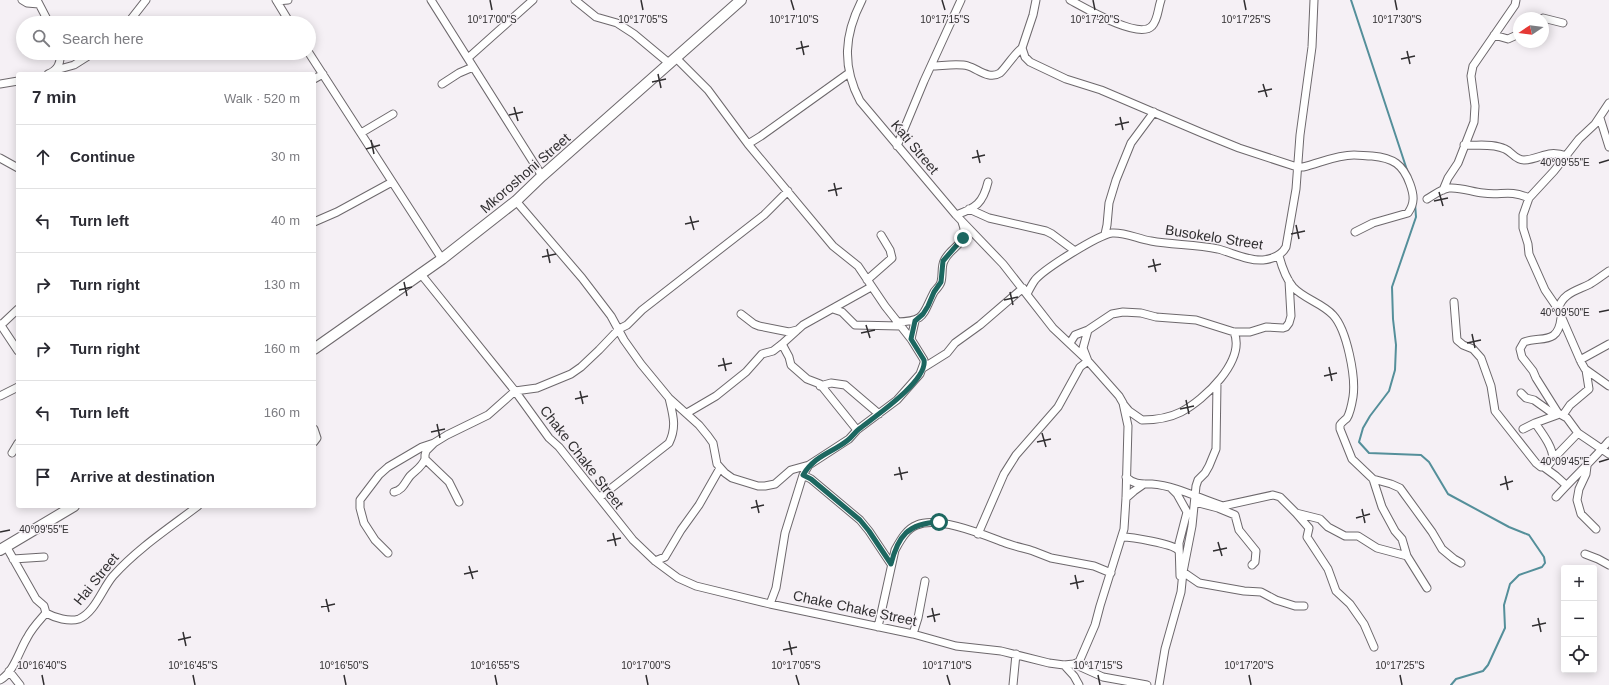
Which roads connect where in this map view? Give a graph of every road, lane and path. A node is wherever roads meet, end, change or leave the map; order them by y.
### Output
1 (22, 0) edge
2 (146, 0) edge
3 (288, 0) edge
4 (432, 0) edge
5 (533, 0) edge
6 (575, 0) edge
7 (741, 0) edge
8 (862, 0) edge
9 (961, 0) edge
10 (1036, 0) edge
11 (1070, 0) edge
12 (1161, 0) edge
13 (1314, 0) edge
14 (1516, 0) edge
15 (277, 1) edge
16 (38, 2) edge
17 (45, 16) edge
18 (133, 16) edge
19 (286, 16) edge
20 (1549, 20) edge
21 (1563, 24) dead end
22 (1494, 34) junction
23 (1513, 37) edge
24 (1022, 48) junction
25 (468, 58) junction
26 (60, 60) edge
27 (82, 60) edge
28 (314, 60) edge
29 (673, 61) junction
30 (931, 66) junction
31 (473, 67) junction
32 (56, 70) junction
33 (52, 72) edge
34 (849, 73) junction
35 (323, 74) junction
36 (316, 78) edge
37 (16, 80) edge
38 (0, 84) edge
39 (442, 84) dead end
40 (1609, 103) edge
41 (1154, 112) junction
42 (393, 114) dead end
43 (1600, 118) junction
44 (361, 133) junction
45 (1606, 133) edge
46 (748, 144) junction
47 (1464, 145) junction
48 (897, 146) junction
49 (1609, 148) edge
50 (1567, 156) junction
51 (0, 158) edge
52 (16, 167) edge
53 (1297, 167) junction
54 (542, 176) junction
55 (392, 182) junction
56 (988, 182) dead end
57 (1443, 190) junction
58 (788, 191) junction
59 (1529, 198) junction
60 (1427, 199) dead end
61 (516, 201) junction
62 (969, 209) junction
63 (956, 215) junction
64 (316, 220) edge
65 (962, 222) junction
66 (1355, 232) dead end
67 (1105, 234) junction
68 (881, 235) dead end
69 (1075, 252) junction
70 (1279, 256) junction
71 (442, 259) junction
72 (1609, 271) edge
73 (420, 273) junction
74 (1289, 281) junction
75 (869, 284) junction
76 (1025, 291) junction
77 (1454, 302) dead end
78 (833, 308) junction
79 (1558, 308) junction
80 (16, 311) edge
81 (741, 314) dead end
82 (1561, 318) junction
83 (915, 321) junction
84 (0, 324) edge
85 (899, 324) junction
86 (619, 329) junction
87 (797, 330) junction
88 (1088, 330) junction
89 (1234, 332) junction
90 (911, 339) junction
91 (1070, 343) junction
92 (782, 344) junction
93 (1609, 344) edge
94 (16, 348) edge
95 (316, 348) edge
96 (1580, 360) junction
97 (1088, 361) junction
98 (923, 368) junction
99 (1586, 370) junction
100 (1218, 383) junction
101 (820, 386) junction
102 (1609, 386) edge
103 (16, 388) edge
104 (515, 391) junction
105 (1521, 393) dead end
106 (0, 396) edge
107 (669, 398) junction
108 (1123, 403) junction
109 (687, 413) junction
110 (879, 414) junction
111 (1559, 415) junction
112 (1535, 423) junction
113 (1523, 429) dead end
114 (857, 430) junction
115 (1578, 433) junction
116 (1609, 441) edge
117 (434, 443) junction
118 (16, 447) edge
119 (1602, 450) junction
120 (12, 453) dead end
121 (1609, 454) edge
122 (426, 459) junction
123 (1553, 459) junction
124 (809, 465) junction
125 (1587, 465) junction
126 (720, 468) junction
127 (1545, 468) junction
128 (803, 475) junction
129 (1126, 477) junction
130 (1373, 479) junction
131 (1144, 484) junction
132 (1567, 484) junction
133 (1170, 487) junction
134 (394, 492) dead end
135 (1578, 493) junction
136 (600, 497) junction
137 (1556, 497) dead end
138 (1126, 498) junction
139 (1195, 499) junction
140 (459, 502) dead end
141 (1221, 507) junction
142 (71, 508) edge
143 (195, 508) edge
144 (1296, 513) junction
145 (1596, 529) dead end
146 (978, 534) junction
147 (1122, 537) junction
148 (3, 548) edge
149 (1178, 550) junction
150 (388, 553) dead end
151 (1585, 554) dead end
152 (1407, 556) junction
153 (44, 557) dead end
154 (14, 559) junction
155 (655, 561) junction
156 (1461, 563) dead end
157 (891, 564) junction
158 (1252, 565) dead end
159 (1609, 565) edge
160 (1183, 572) junction
161 (1110, 573) junction
162 (925, 581) dead end
163 (1182, 586) junction
164 (1427, 588) dead end
165 (770, 604) junction
166 (1304, 606) dead end
167 (46, 613) junction
168 (878, 627) junction
169 (913, 634) junction
170 (1374, 647) dead end
171 (1016, 654) junction
172 (1074, 664) junction
173 (1064, 665) junction
174 (8, 671) junction
175 (2, 681) edge
176 (20, 685) edge
177 (1013, 685) edge
178 (1079, 685) edge
179 (1147, 685) edge
180 (1159, 685) edge

1 - 16 street
2 - 18 street
3 - 15 street
4 - 25 street
5 - 25 street
6 - 29 street
7 - 29 street, Mkoroshoni Street
8 - 34 street, Kati Street
9 - 30 street
10 - 24 street
11 - 12 street
13 - 53 street, Busokelo Street
14 - 22 street
15 - 19 street
16 - 17 street
20 - 21 street
22 - 23 street
22 - 47 street
24 - 30 street
24 - 41 street
25 - 31 street
26 - 32 street
27 - 32 street
28 - 35 street
29 - 46 street
29 - 54 street, Mkoroshoni Street
30 - 48 street
31 - 39 street
31 - 54 street
32 - 33 street
34 - 46 street
34 - 48 street, Kati Street
35 - 36 street
35 - 44 street
37 - 38 street
40 - 43 street
41 - 53 street
41 - 67 street
42 - 44 street
43 - 45 street
43 - 50 street
44 - 55 street
45 - 49 street
46 - 58 street
47 - 50 street
47 - 57 street
48 - 63 street, Kati Street
50 - 59 street
51 - 52 street
53 - 66 street
53 - 70 street, Busokelo Street
54 - 61 street, Mkoroshoni Street
55 - 64 street
55 - 71 street
56 - 62 street
57 - 59 street
57 - 60 street
58 - 75 street
58 - 86 street
59 - 79 street
61 - 71 street, Mkoroshoni Street
61 - 86 street
62 - 63 street
62 - 69 street
63 - 65 street, Kati Street
65 - 76 street, Kati Street
65 - 83 street
67 - 69 street
67 - 70 street, Busokelo Street
68 - 75 street
69 - 76 street
70 - 74 street
71 - 73 street, Mkoroshoni Street
72 - 79 street
73 - 95 street, Mkoroshoni Street
73 - 104 street, Chake Chake Street
74 - 89 street
74 - 130 street
75 - 78 street
75 - 85 street
76 - 91 street
76 - 98 street
77 - 127 street
78 - 85 street
78 - 87 street
79 - 82 street
80 - 84 street
81 - 87 street
82 - 96 street
82 - 111 street
83 - 85 street
83 - 90 street
84 - 94 street
85 - 90 street
86 - 104 street
86 - 107 street
87 - 92 street
88 - 89 street
88 - 91 street
88 - 97 street
89 - 100 street
90 - 98 street
91 - 97 street
92 - 101 street
92 - 109 street
93 - 96 street
96 - 99 street
97 - 108 street
97 - 146 street
98 - 110 street
99 - 102 street
99 - 111 street
100 - 108 street
100 - 139 street
101 - 110 street
101 - 114 street
103 - 106 street
104 - 117 street
104 - 136 street, Chake Chake Street
105 - 111 street
107 - 109 street
107 - 136 street
108 - 129 street
109 - 126 street
110 - 114 street
111 - 112 street
111 - 115 street
112 - 113 street
112 - 123 street
114 - 124 street
115 - 119 street
115 - 123 street
116 - 119 street
117 - 122 street
117 - 150 street
118 - 120 street
119 - 121 street
119 - 125 street
122 - 134 street
122 - 140 street
123 - 127 street
124 - 126 street
124 - 128 street
125 - 132 street
125 - 135 street
126 - 155 street
127 - 132 street
128 - 157 street
128 - 165 street
129 - 131 street
129 - 138 street
130 - 152 street
130 - 156 street
131 - 133 street
131 - 138 street
132 - 135 street
132 - 137 street
133 - 139 street
133 - 149 street
135 - 145 street
136 - 155 street, Chake Chake Street
138 - 147 street
139 - 141 street
139 - 160 street
141 - 144 street
141 - 158 street
142 - 148 street
143 - 167 street, Hai Street
144 - 152 street
144 - 170 street
146 - 157 street
146 - 161 street
147 - 149 street
147 - 161 street
148 - 154 street
149 - 163 street
151 - 159 street
152 - 164 street
153 - 154 street
154 - 167 street
155 - 165 street, Chake Chake Street
157 - 168 street
160 - 163 street
160 - 166 street
161 - 172 street
162 - 169 street
163 - 180 street
165 - 168 street, Chake Chake Street
167 - 174 street
168 - 169 street, Chake Chake Street
169 - 171 street, Chake Chake Street
171 - 173 street, Chake Chake Street
171 - 177 street
172 - 173 street, Chake Chake Street
172 - 179 street
173 - 178 street
174 - 175 street
174 - 176 street

